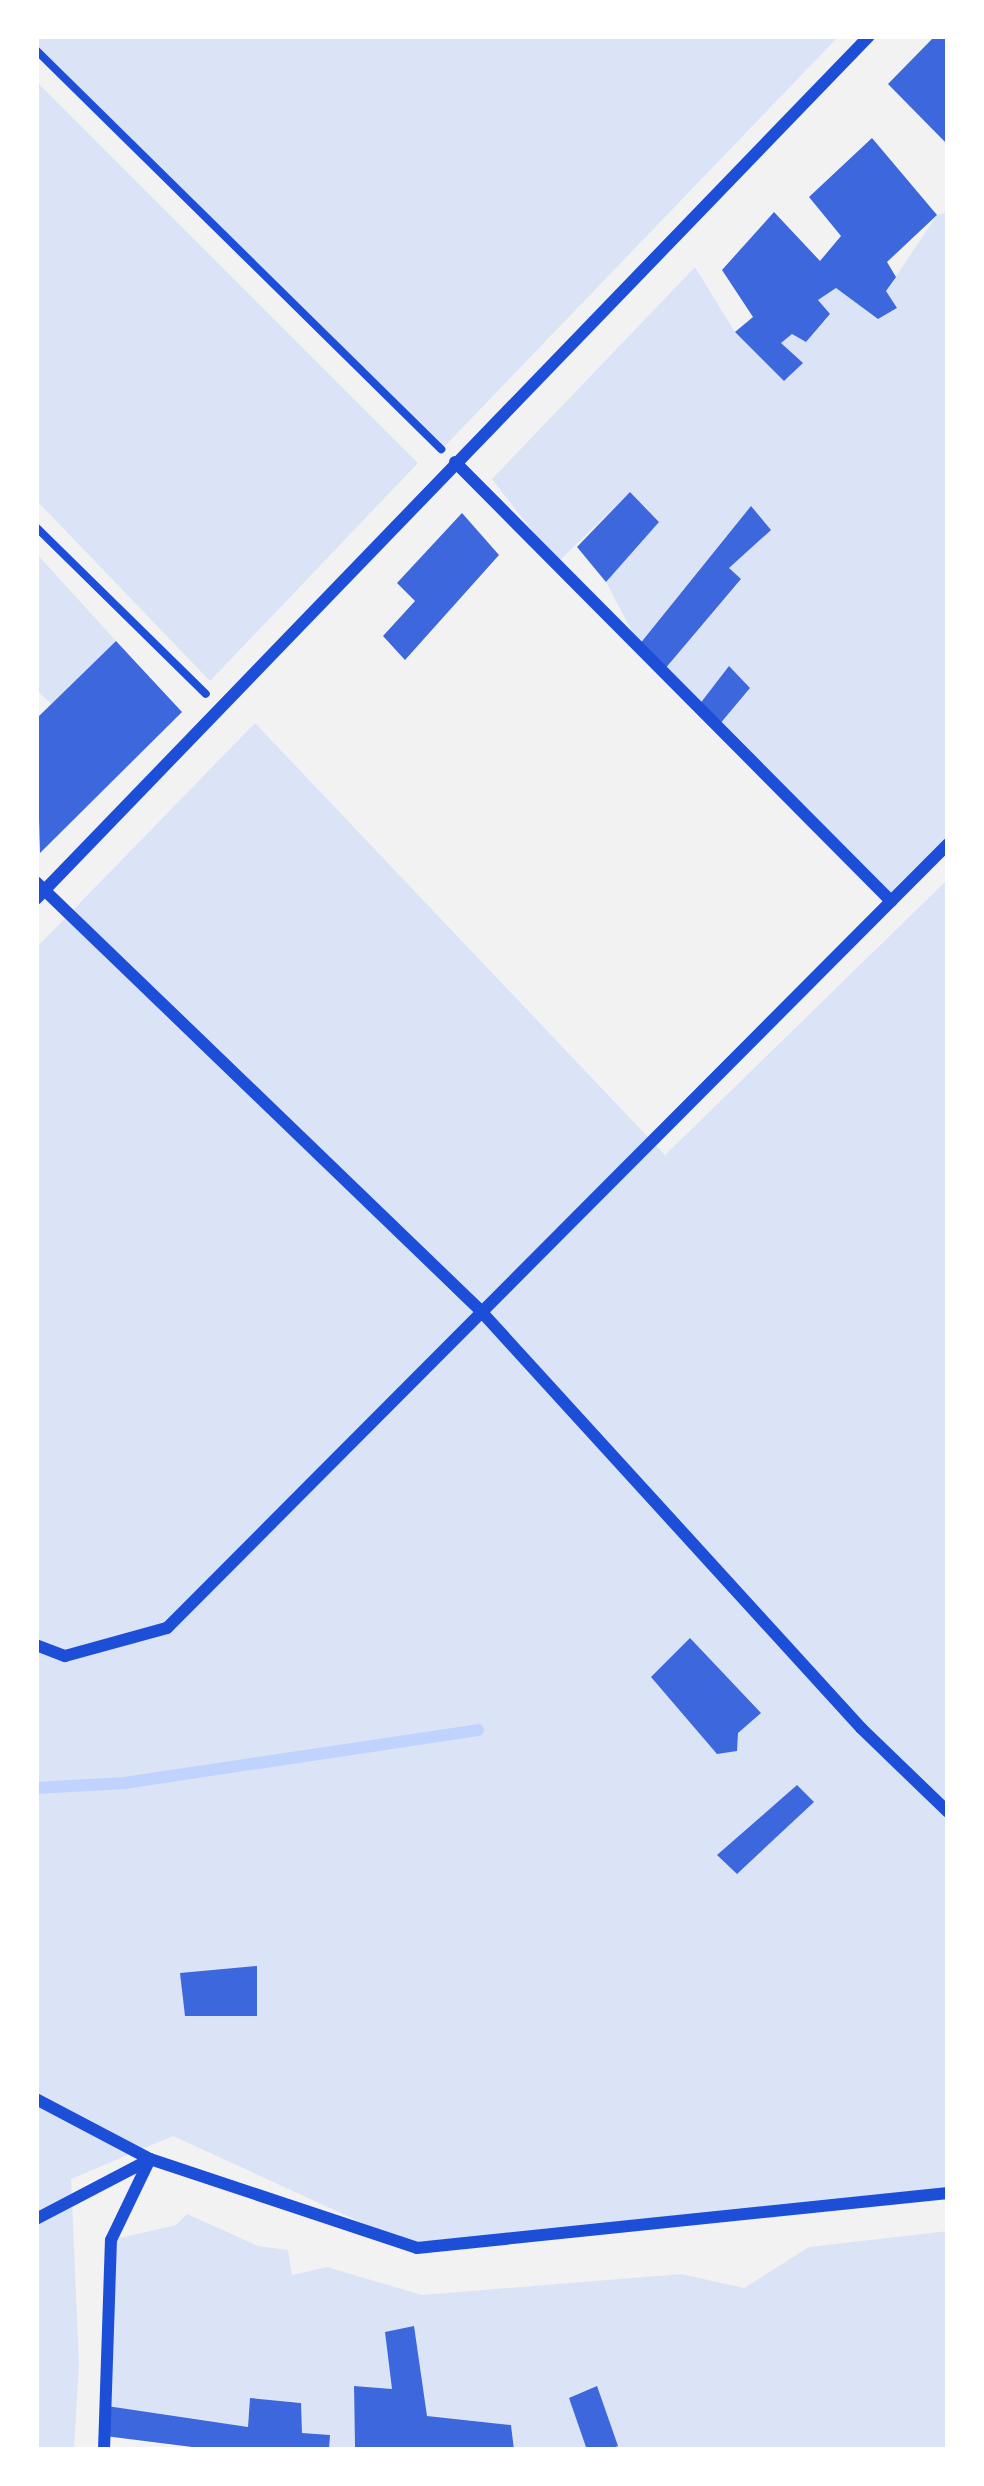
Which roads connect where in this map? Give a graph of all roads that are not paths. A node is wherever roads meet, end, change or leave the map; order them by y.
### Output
1 (869, 36) edge
2 (455, 462) junction
3 (948, 844) edge
4 (39, 891) edge
5 (891, 902) junction
6 (479, 1309) junction
7 (36, 1645) edge
8 (948, 1812) edge
9 (36, 2099) edge
10 (150, 2159) junction
11 (948, 2193) edge
12 (36, 2219) edge
13 (104, 2450) edge

1 - 2 street
2 - 4 street
2 - 5 street
3 - 5 street
4 - 6 street
5 - 6 street
6 - 7 street
6 - 8 street
9 - 10 street
10 - 11 street
10 - 12 street
10 - 13 street

